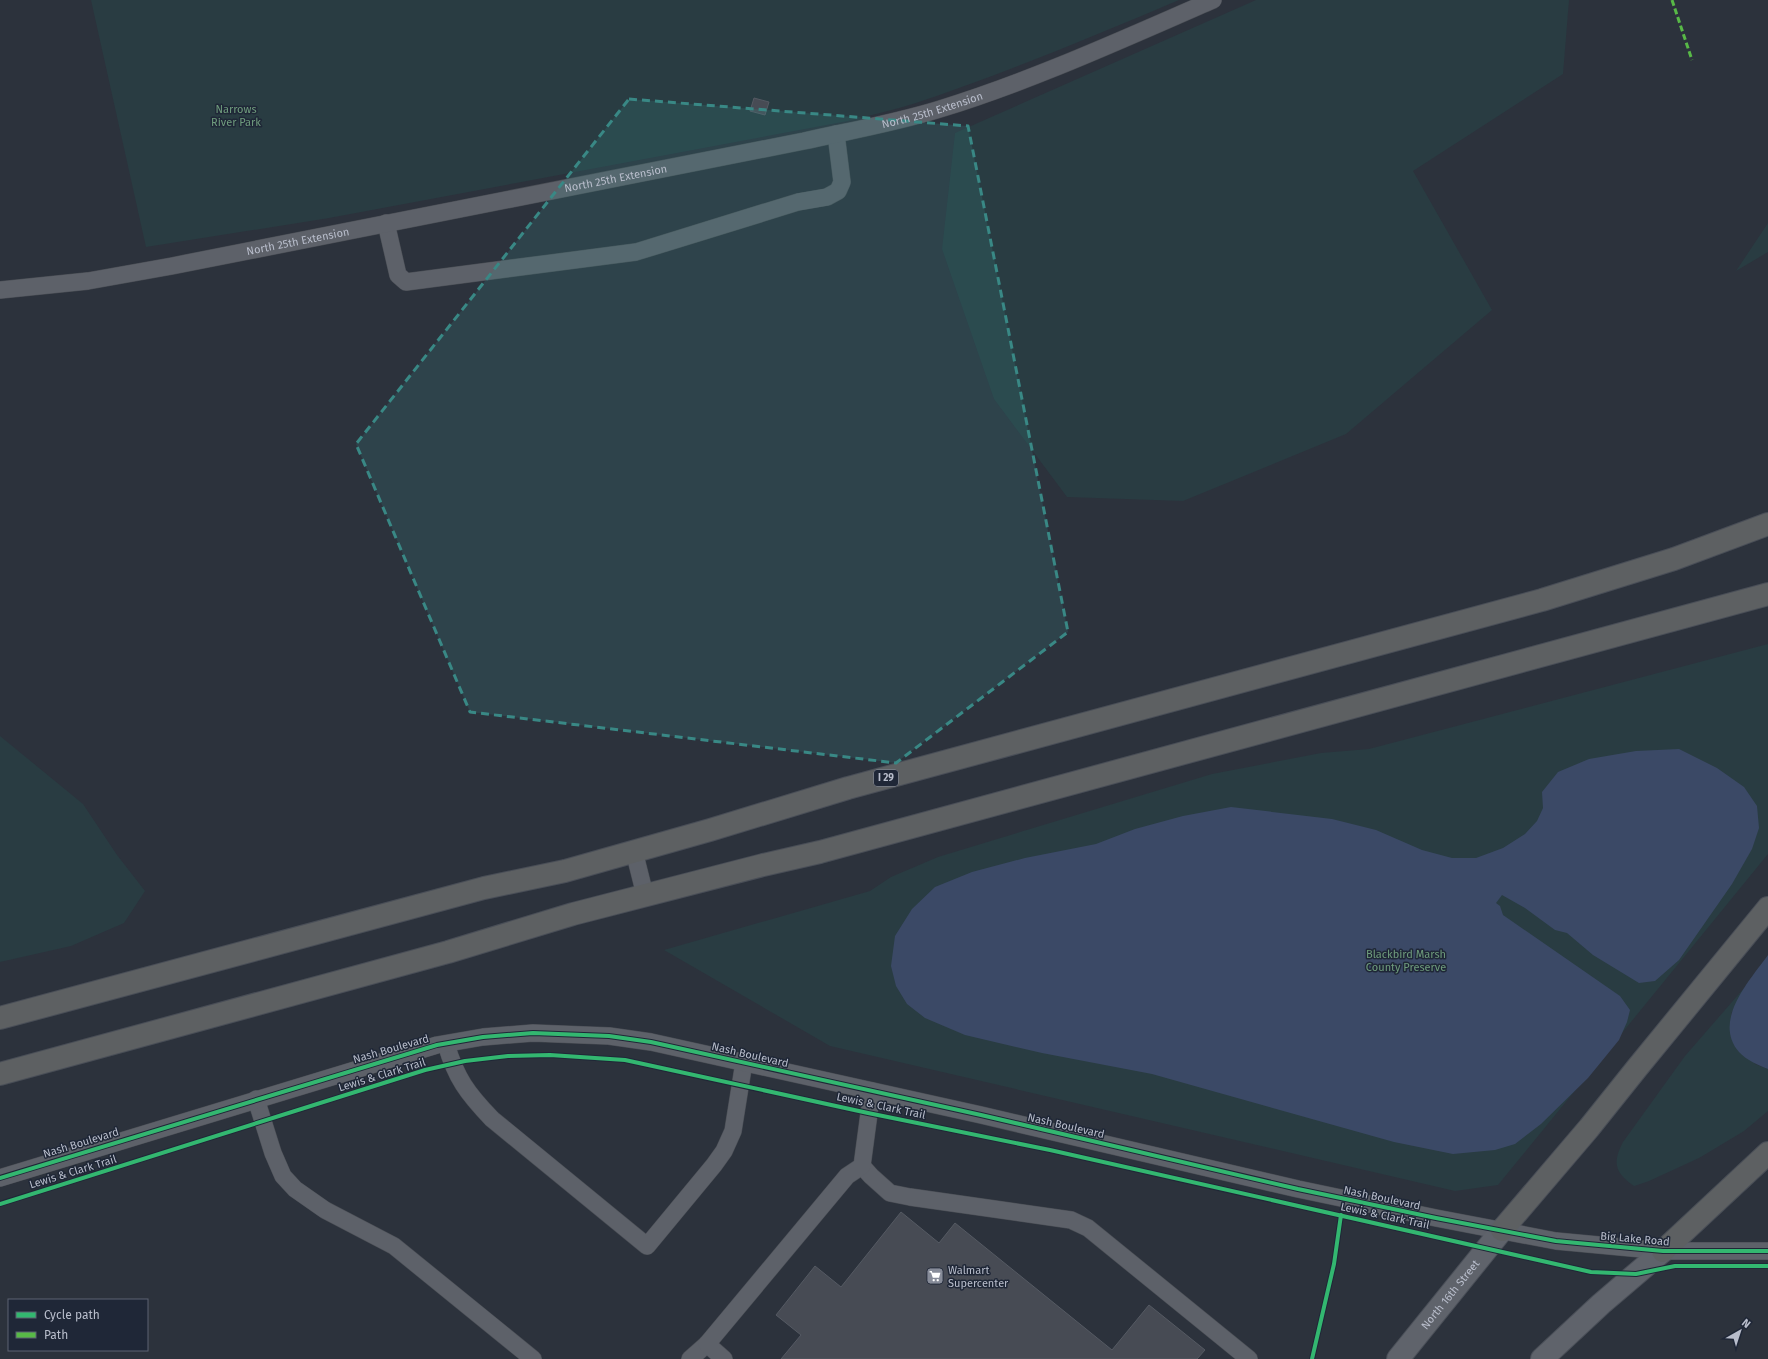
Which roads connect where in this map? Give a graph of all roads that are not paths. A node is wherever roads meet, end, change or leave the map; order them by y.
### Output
1 (1213, 0) edge
2 (836, 134) junction
3 (386, 223) junction
4 (0, 290) edge
5 (1768, 524) edge
6 (1768, 594) edge
7 (634, 852) junction
8 (646, 895) junction
9 (1768, 908) edge
10 (0, 1018) edge
11 (446, 1044) junction
12 (744, 1062) junction
13 (0, 1074) edge
14 (872, 1091) junction
15 (256, 1099) junction
16 (1768, 1153) edge
17 (862, 1166) junction
18 (0, 1178) edge
19 (1502, 1230) junction
20 (1663, 1251) junction
21 (1768, 1251) edge
22 (707, 1344) junction
23 (533, 1359) edge
24 (690, 1359) edge
25 (724, 1359) edge
26 (1249, 1359) edge
27 (1398, 1359) edge
28 (1542, 1359) edge

1 - 2 street, North 25th Extension
2 - 3 street, North 25th Extension
2 - 3 street
3 - 4 street, North 25th Extension
5 - 7 highway, I 29
6 - 8 highway
7 - 8 street
7 - 10 highway, I 29
8 - 13 highway
9 - 19 highway
11 - 12 street, Nash Boulevard
11 - 12 street
11 - 15 street, Nash Boulevard
12 - 14 street, Nash Boulevard
14 - 17 street
14 - 19 street, Nash Boulevard
15 - 18 street, Nash Boulevard
15 - 23 street
16 - 20 highway
17 - 22 street
17 - 26 street
19 - 20 street, Big Lake Road
19 - 27 main road, North 16th Street
20 - 21 street, Big Lake Road
20 - 28 main road
22 - 24 street
22 - 25 street

